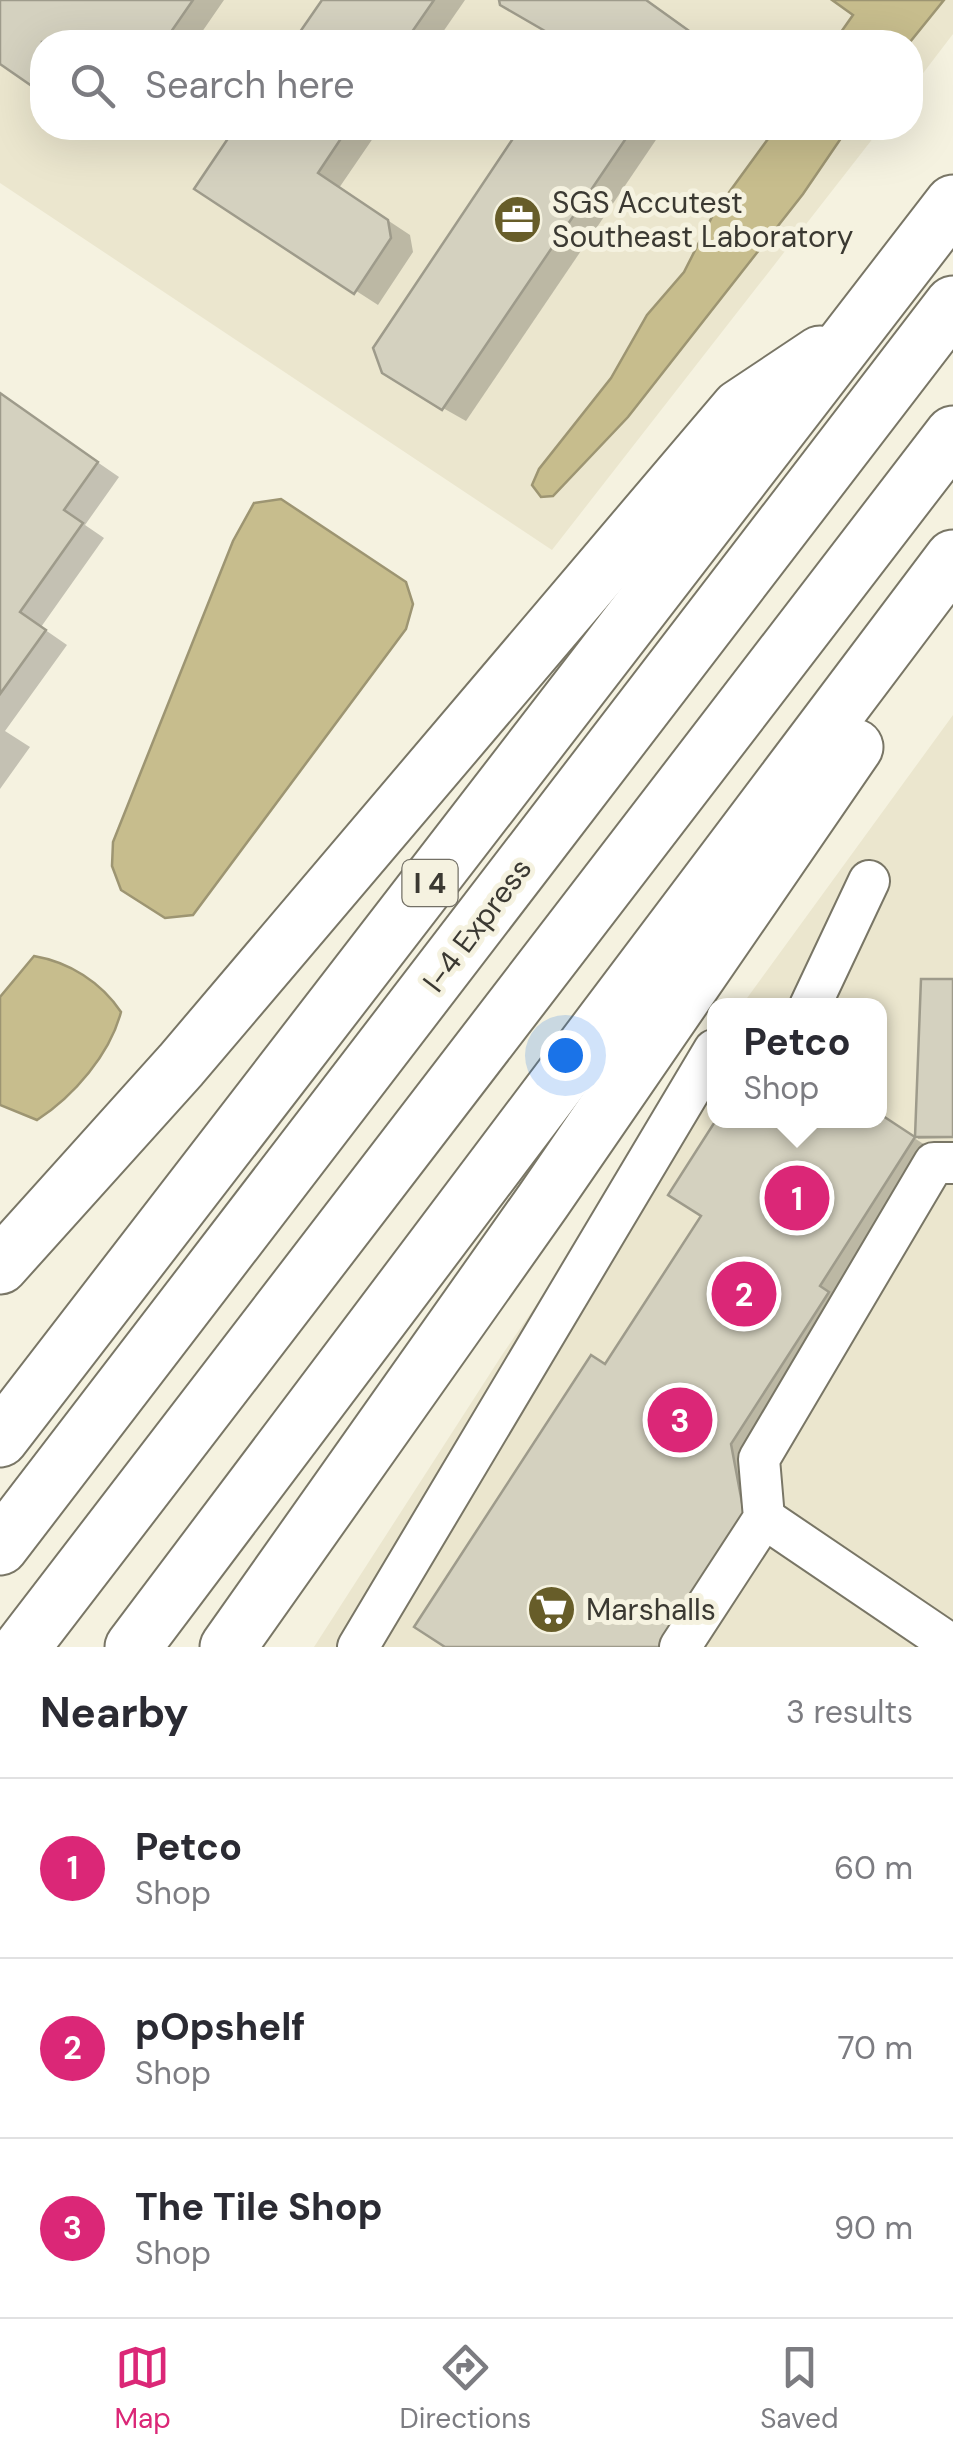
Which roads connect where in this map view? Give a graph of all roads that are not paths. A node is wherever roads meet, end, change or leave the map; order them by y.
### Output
1 (953, 203) edge
2 (953, 304) edge
3 (860, 327) junction
4 (953, 434) edge
5 (953, 558) edge
6 (906, 620) junction
7 (868, 881) dead end
8 (814, 998) edge
9 (707, 1062) edge
10 (953, 1164) edge
11 (0, 1266) edge
12 (0, 1439) edge
13 (764, 1518) junction
14 (0, 1547) edge
15 (953, 1646) edge
16 (22, 1647) edge
17 (132, 1647) edge
18 (228, 1647) edge
19 (358, 1647) edge
20 (680, 1647) edge

1 - 3 highway, I 4
2 - 14 highway, I-4 Express
3 - 11 highway
3 - 12 highway, I 4
4 - 16 highway
5 - 6 highway
6 - 17 highway
6 - 18 highway
7 - 8 lane
9 - 19 lane
10 - 13 lane
13 - 15 lane
13 - 20 lane

